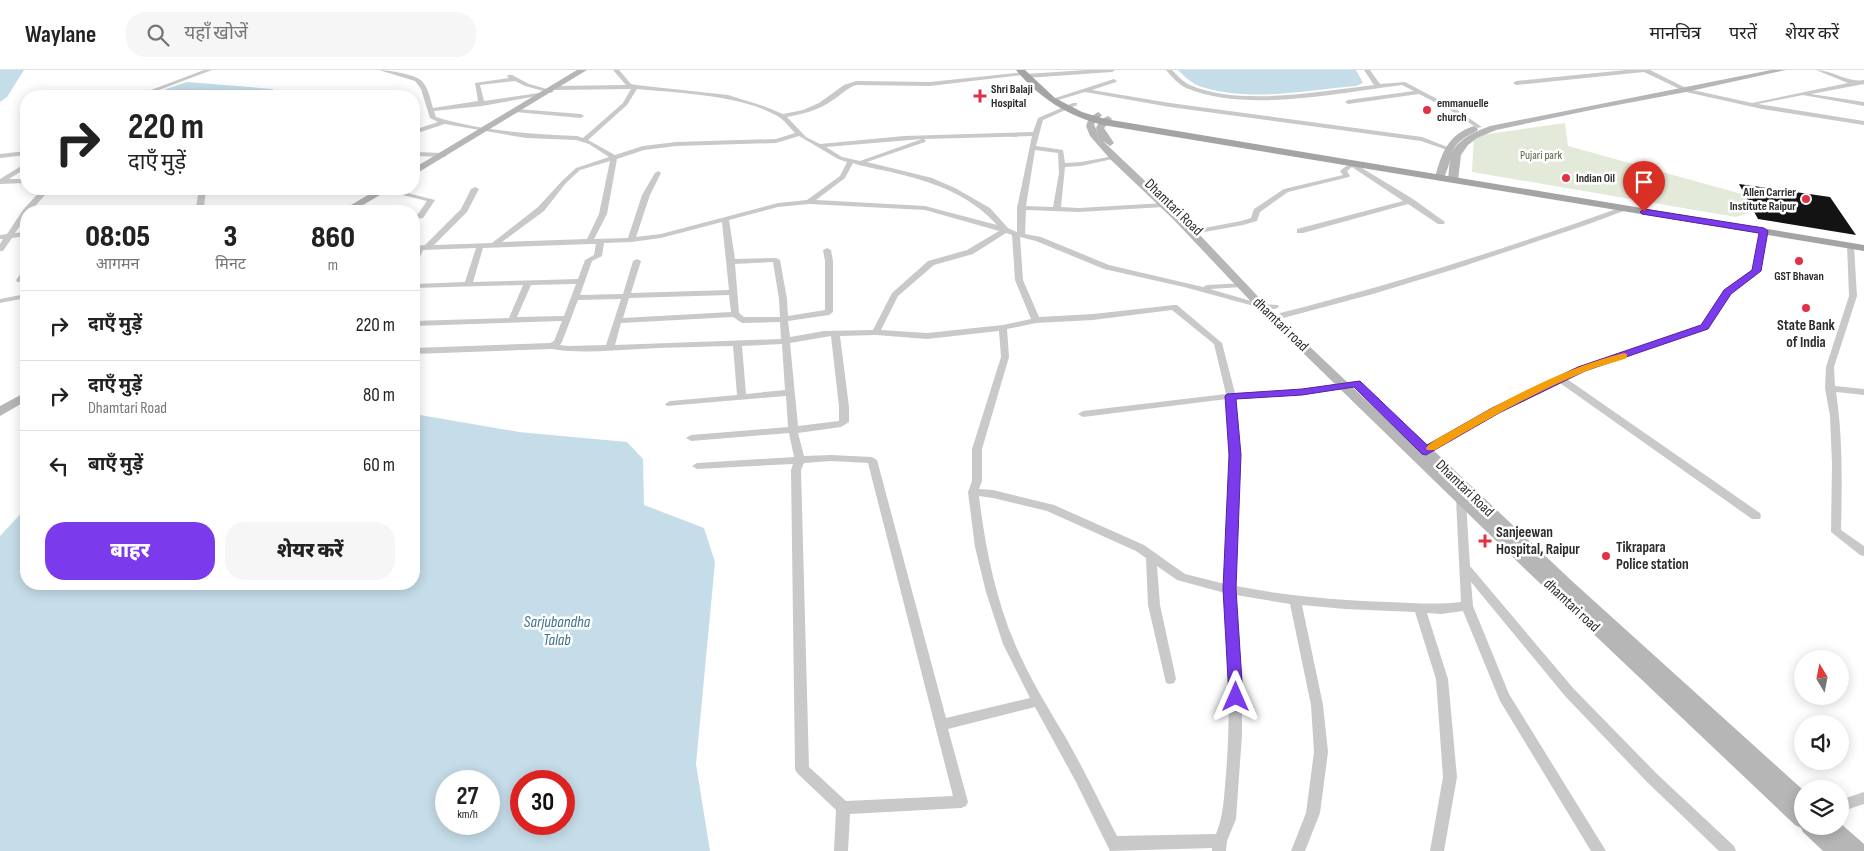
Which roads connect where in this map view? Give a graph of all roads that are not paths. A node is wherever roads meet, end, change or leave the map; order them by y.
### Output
1 (209, 70) edge
2 (382, 70) edge
3 (583, 70) edge
4 (616, 70) edge
5 (1112, 70) edge
6 (1169, 70) edge
7 (1367, 70) edge
8 (1569, 70) edge
9 (1644, 70) edge
10 (1755, 70) edge
11 (1782, 70) edge
12 (1819, 70) edge
13 (506, 73) dead end
14 (1028, 73) edge
15 (1581, 77) junction
16 (515, 79) junction
17 (1114, 81) dead end
18 (1864, 82) edge
19 (1516, 83) dead end
20 (1855, 83) junction
21 (1678, 85) junction
22 (1378, 86) junction
23 (1864, 86) edge
24 (635, 87) junction
25 (154, 90) edge
26 (1084, 90) junction
27 (1686, 90) junction
28 (550, 91) junction
29 (1420, 92) junction
30 (1797, 94) junction
31 (1064, 102) junction
32 (1348, 102) dead end
33 (482, 104) junction
34 (1749, 104) junction
35 (1864, 104) edge
36 (430, 110) junction
37 (517, 111) junction
38 (581, 116) dead end
39 (782, 116) junction
40 (1100, 118) junction
41 (444, 121) junction
42 (1864, 123) edge
43 (1478, 127) junction
44 (487, 129) junction
45 (420, 130) edge
46 (800, 134) junction
47 (1035, 134) junction
48 (936, 137) junction
49 (584, 140) junction
50 (820, 146) junction
51 (1033, 148) junction
52 (1447, 148) junction
53 (20, 153) edge
54 (420, 154) edge
55 (444, 155) junction
56 (0, 156) edge
57 (614, 157) junction
58 (1114, 158) junction
59 (854, 162) junction
60 (1352, 164) junction
61 (1062, 165) junction
62 (20, 169) edge
63 (420, 169) edge
64 (658, 173) dead end
65 (1441, 176) junction
66 (1453, 178) junction
67 (1, 181) edge
68 (20, 181) edge
69 (475, 189) dead end
70 (41, 195) edge
71 (374, 195) edge
72 (410, 195) edge
73 (1410, 201) junction
74 (809, 202) junction
75 (32, 205) edge
76 (357, 205) edge
77 (1164, 205) junction
78 (1021, 208) junction
79 (1625, 209) junction
80 (1057, 210) junction
81 (420, 216) edge
82 (725, 218) junction
83 (20, 221) edge
84 (1441, 222) dead end
85 (1005, 230) junction
86 (1198, 230) junction
87 (1300, 231) dead end
88 (1764, 231) junction
89 (20, 234) edge
90 (10, 235) junction
91 (1019, 235) junction
92 (0, 237) edge
93 (630, 240) junction
94 (589, 242) junction
95 (600, 242) junction
96 (1864, 242) edge
97 (493, 245) junction
98 (480, 246) junction
99 (1850, 246) junction
100 (421, 247) edge
101 (1864, 248) edge
102 (0, 249) edge
103 (827, 250) dead end
104 (637, 261) dead end
105 (731, 262) junction
106 (581, 281) junction
107 (528, 282) junction
108 (468, 284) junction
109 (1186, 285) junction
110 (1242, 285) junction
111 (420, 286) edge
112 (732, 292) junction
113 (626, 296) junction
114 (20, 297) edge
115 (574, 298) junction
116 (0, 301) edge
117 (1273, 309) junction
118 (735, 314) junction
119 (567, 318) junction
120 (784, 319) junction
121 (512, 320) junction
122 (618, 320) junction
123 (1036, 320) junction
124 (420, 324) edge
125 (1003, 328) junction
126 (876, 332) junction
127 (835, 334) junction
128 (787, 342) junction
129 (737, 343) junction
130 (552, 346) junction
131 (609, 349) junction
132 (420, 351) edge
133 (1561, 379) junction
134 (1351, 385) junction
135 (1830, 388) junction
136 (1864, 392) edge
137 (789, 393) junction
138 (1231, 396) junction
139 (742, 398) junction
140 (20, 400) edge
141 (670, 404) dead end
142 (0, 412) edge
143 (1083, 414) dead end
144 (793, 430) junction
145 (691, 438) dead end
146 (1426, 451) junction
147 (800, 459) junction
148 (697, 466) dead end
149 (973, 492) junction
150 (1467, 498) junction
151 (1756, 516) dead end
152 (1864, 552) edge
153 (1151, 556) junction
154 (1465, 566) junction
155 (1230, 589) junction
156 (1294, 600) junction
157 (1467, 606) junction
158 (1420, 609) junction
159 (1170, 679) dead end
160 (1038, 701) junction
161 (942, 725) junction
162 (1794, 794) edge
163 (1864, 798) edge
164 (1849, 803) edge
165 (843, 808) junction
166 (1794, 812) edge
167 (1820, 835) edge
168 (1840, 835) edge
169 (1220, 846) edge
170 (1115, 847) edge
171 (841, 851) edge
172 (1298, 851) edge
173 (1437, 851) edge
174 (1599, 851) edge
175 (1729, 851) edge
176 (1837, 851) edge
177 (1857, 851) edge

1 - 25 street
2 - 36 street
3 - 28 main road
4 - 24 street
5 - 14 street
6 - 22 street
7 - 22 street
8 - 15 street
9 - 15 street
9 - 21 street
10 - 21 main road
11 - 27 main road
12 - 20 street
13 - 16 street
14 - 31 main road
14 - 39 street
15 - 19 street
16 - 28 street
16 - 33 street
17 - 26 street
18 - 20 street
20 - 23 street
20 - 30 street
21 - 27 street
21 - 43 main road
22 - 29 street
24 - 28 street
24 - 39 street
24 - 49 street
26 - 31 street
26 - 52 street
27 - 34 street
27 - 66 main road
28 - 33 street
28 - 37 main road
29 - 32 street
29 - 43 street
30 - 34 street
30 - 35 street
31 - 40 main road
31 - 47 street
33 - 36 street
34 - 42 street
36 - 41 street
37 - 38 street
37 - 44 main road
39 - 46 street
40 - 58 main road, dhamtari road
40 - 60 main road
40 - 65 main road
40 - 86 main road, Dhamtari Road
41 - 44 street
41 - 45 street
43 - 52 main road
44 - 49 street
44 - 55 main road
46 - 50 street
46 - 57 street
47 - 48 street
47 - 51 street
48 - 50 street
48 - 59 street
49 - 57 street
50 - 59 street
51 - 61 street
51 - 78 street
52 - 65 main road
53 - 56 street
54 - 55 street
55 - 63 main road
57 - 94 street
57 - 97 street
58 - 61 street
58 - 77 main road, dhamtari road
59 - 74 street
59 - 85 street
60 - 65 main road
60 - 73 street
60 - 86 street
61 - 80 street
62 - 67 street
64 - 93 street
65 - 66 main road
66 - 79 main road
66 - 96 main road
67 - 68 street
69 - 100 street
70 - 75 street
71 - 76 main road
72 - 81 street
73 - 84 street
73 - 87 street
74 - 82 street
74 - 85 street
77 - 80 street
77 - 110 main road, dhamtari road
78 - 80 street
78 - 91 street
79 - 88 main road
79 - 117 street
82 - 93 street
82 - 105 street
83 - 90 street
85 - 91 street
85 - 126 street
86 - 117 main road, Dhamtari Road
88 - 99 main road
88 - 133 street
89 - 90 street
90 - 92 street
90 - 102 street
91 - 109 street
91 - 123 street
93 - 95 street
94 - 95 street
94 - 97 street
95 - 106 street
97 - 98 street
98 - 100 street
98 - 108 street
99 - 101 main road
99 - 135 street
103 - 120 street
104 - 113 street
105 - 112 street
105 - 120 street
106 - 107 street
106 - 115 street
107 - 108 street
107 - 121 street
108 - 111 street
109 - 110 street
109 - 117 street
110 - 117 main road, dhamtari road
112 - 113 street
112 - 118 street
113 - 115 street
113 - 122 street
114 - 116 street
115 - 119 street
117 - 134 main road, dhamtari road
117 - 134 main road, Dhamtari Road
118 - 120 street
118 - 122 street
119 - 121 street
119 - 130 street
120 - 128 street
121 - 124 street
122 - 131 street
123 - 125 street
123 - 138 street
125 - 126 street
125 - 149 street
126 - 127 street
127 - 128 street
127 - 144 street
128 - 129 street
128 - 137 street
129 - 131 street
129 - 139 street
130 - 131 street
130 - 132 street
133 - 146 street
133 - 151 street
134 - 138 street
134 - 146 main road, Dhamtari Road
134 - 150 main road, dhamtari road
135 - 136 street
135 - 152 street
137 - 139 street
137 - 144 street
138 - 143 street
138 - 155 street
139 - 141 street
140 - 142 main road
144 - 145 street
144 - 147 street
146 - 150 main road, Dhamtari Road
147 - 148 street
147 - 161 street
147 - 165 street
149 - 153 street
149 - 160 street
150 - 154 street
150 - 162 main road, Dhamtari Road
150 - 166 main road, dhamtari road
153 - 155 street
153 - 159 street
154 - 157 street
154 - 175 street
155 - 156 street
155 - 169 street
156 - 158 street
156 - 172 street
157 - 158 street
157 - 174 street
158 - 173 street
160 - 161 street
160 - 170 street
161 - 165 street
163 - 164 street
165 - 171 street
167 - 176 main road
168 - 177 main road
169 - 170 street

